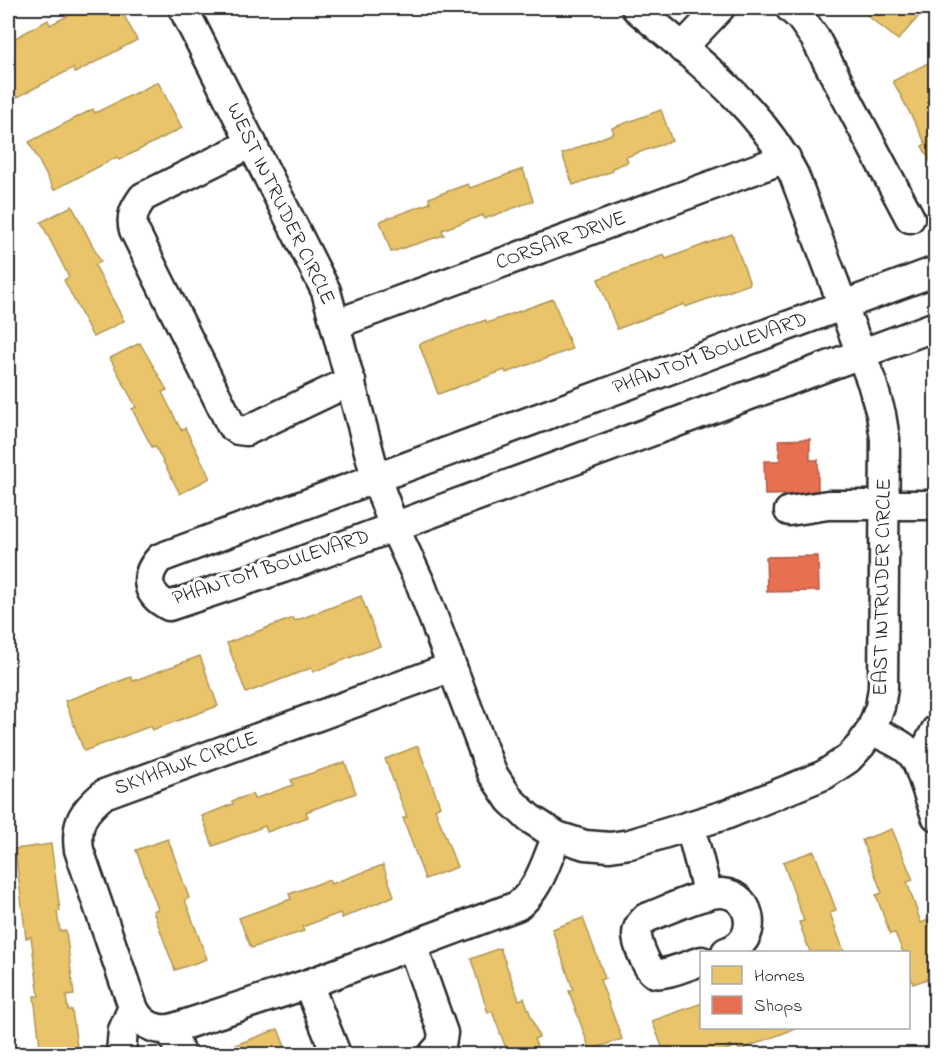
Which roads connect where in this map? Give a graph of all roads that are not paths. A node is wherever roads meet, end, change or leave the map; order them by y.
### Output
1 (183, 8) edge
2 (636, 8) edge
3 (720, 8) edge
4 (790, 8) edge
5 (682, 48) junction
6 (252, 143) junction
7 (786, 158) junction
8 (910, 218) dead end
9 (936, 271) edge
10 (843, 305) junction
11 (336, 324) junction
12 (936, 326) edge
13 (861, 354) junction
14 (351, 381) junction
15 (375, 478) junction
16 (936, 505) edge
17 (885, 506) junction
18 (789, 511) dead end
19 (394, 527) junction
20 (452, 667) junction
21 (871, 730) junction
22 (936, 730) edge
23 (918, 764) junction
24 (936, 816) edge
25 (690, 826) junction
26 (557, 836) junction
27 (708, 895) junction
28 (412, 945) junction
29 (730, 951) edge
30 (700, 962) edge
31 (308, 984) junction
32 (133, 1007) junction
33 (175, 1042) edge
34 (121, 1054) edge
35 (336, 1054) edge
36 (433, 1054) edge

1 - 6 street, WEST INTRUDER CIRCLE
2 - 5 street
3 - 5 street
4 - 8 street
5 - 7 street
6 - 11 street, WEST INTRUDER CIRCLE
6 - 14 street
7 - 10 street
7 - 11 street, CORSAIR DRIVE
9 - 10 street, PHANTOM BOULEVARD
10 - 13 street, EAST INTRUDER CIRCLE
10 - 15 street, PHANTOM BOULEVARD
11 - 14 street, WEST INTRUDER CIRCLE
12 - 13 street, PHANTOM BOULEVARD
13 - 17 street, EAST INTRUDER CIRCLE
13 - 19 street, PHANTOM BOULEVARD
14 - 15 street, WEST INTRUDER CIRCLE
15 - 19 street, EAST INTRUDER CIRCLE
15 - 19 street, PHANTOM BOULEVARD
16 - 17 street
17 - 18 street
17 - 21 street, EAST INTRUDER CIRCLE
19 - 20 street, EAST INTRUDER CIRCLE
20 - 26 street, EAST INTRUDER CIRCLE
20 - 32 street, SKYHAWK CIRCLE
21 - 23 street
21 - 25 street, EAST INTRUDER CIRCLE
22 - 23 street
23 - 24 street
25 - 26 street, EAST INTRUDER CIRCLE
25 - 27 street
26 - 28 street, SKYHAWK CIRCLE
27 - 29 street
27 - 30 street
28 - 31 street, SKYHAWK CIRCLE
28 - 36 street
31 - 33 street, SKYHAWK CIRCLE
31 - 35 street
32 - 33 street, SKYHAWK CIRCLE
32 - 34 street

